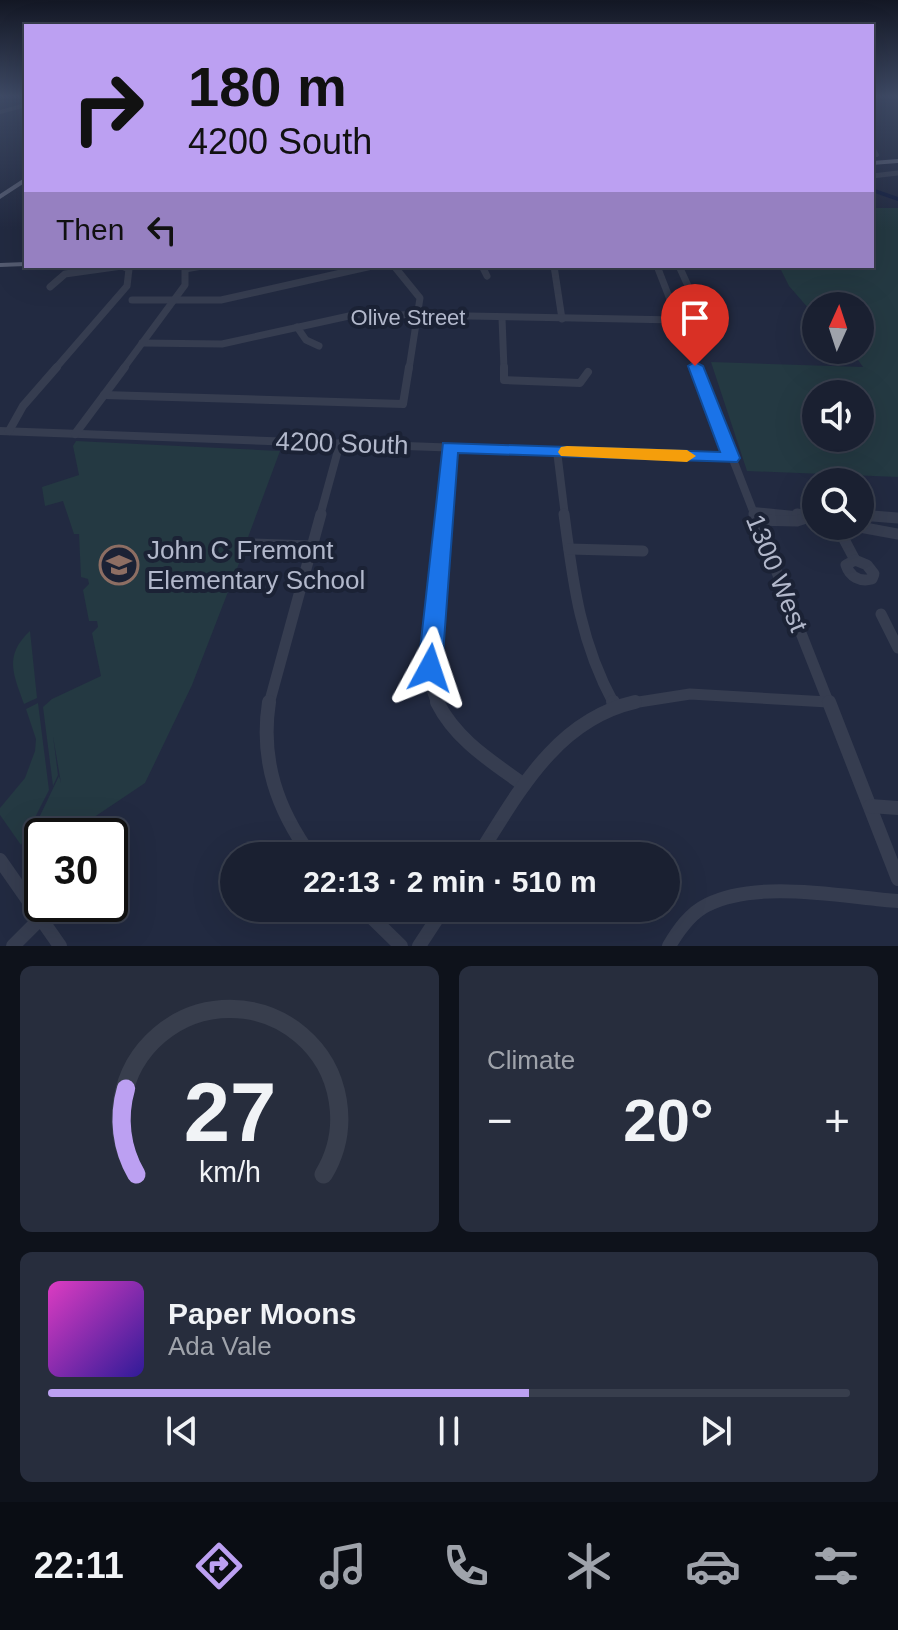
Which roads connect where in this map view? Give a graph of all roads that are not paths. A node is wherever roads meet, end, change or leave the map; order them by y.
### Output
1 (898, 161) edge
2 (874, 163) edge
3 (898, 173) edge
4 (874, 176) edge
5 (24, 180) edge
6 (0, 197) edge
7 (24, 262) edge
8 (0, 263) edge
9 (108, 268) edge
10 (127, 268) edge
11 (191, 268) edge
12 (363, 268) edge
13 (396, 268) edge
14 (483, 268) edge
15 (554, 268) edge
16 (658, 268) edge
17 (680, 268) edge
18 (487, 276) dead end
19 (50, 287) dead end
20 (132, 300) dead end
21 (173, 301) junction
22 (699, 310) dead end
23 (419, 316) junction
24 (502, 318) junction
25 (562, 319) junction
26 (677, 320) junction
27 (297, 327) junction
28 (142, 343) junction
29 (319, 346) dead end
30 (588, 372) dead end
31 (104, 395) junction
32 (4, 431) edge
33 (75, 434) junction
34 (340, 443) junction
35 (450, 447) junction
36 (557, 451) junction
37 (731, 458) junction
38 (754, 516) junction
39 (874, 516) edge
40 (898, 518) edge
41 (802, 520) edge
42 (874, 530) edge
43 (898, 534) edge
44 (844, 540) edge
45 (253, 544) dead end
46 (311, 546) junction
47 (569, 549) junction
48 (643, 551) dead end
49 (855, 560) dead end
50 (881, 614) dead end
51 (898, 648) edge
52 (828, 702) junction
53 (615, 706) junction
54 (524, 785) junction
55 (870, 806) junction
56 (898, 808) edge
57 (302, 842) edge
58 (487, 842) edge
59 (0, 860) edge
60 (898, 879) edge
61 (24, 894) edge
62 (898, 901) edge
63 (37, 922) edge
64 (44, 922) edge
65 (376, 922) edge
66 (435, 922) edge
67 (13, 946) edge
68 (60, 946) edge
69 (401, 946) edge
70 (419, 946) edge
71 (669, 946) edge

1 - 2 main road
3 - 4 street
5 - 6 main road
7 - 8 main road
9 - 19 street
10 - 32 street
11 - 21 street
12 - 21 street
13 - 23 street
14 - 18 street
15 - 25 street
16 - 26 street, 1300 West
17 - 22 street
20 - 21 street
21 - 28 street
23 - 24 street, Olive Street
23 - 27 street, Olive Street
23 - 31 street
24 - 25 street, Olive Street
24 - 30 street
25 - 26 street, Olive Street
26 - 37 street, 1300 West
27 - 28 street, Olive Street
27 - 29 street
28 - 31 street
31 - 33 street
32 - 33 street, 4200 South
33 - 34 street, 4200 South
34 - 35 street, 4200 South
34 - 46 street
35 - 36 street, 4200 South
35 - 54 street
36 - 37 street, 4200 South
36 - 47 street
37 - 38 street, 1300 West
38 - 41 street
38 - 52 street, 1300 West
39 - 40 street
42 - 43 street
44 - 49 street
45 - 46 street
46 - 57 street
47 - 48 street
47 - 53 street
50 - 51 street
52 - 53 street
52 - 55 street, 1300 West
53 - 54 street
54 - 58 street
55 - 56 street
55 - 60 street, 1300 West
59 - 61 street
62 - 71 street
63 - 67 street
64 - 68 street
65 - 69 street
66 - 70 street

